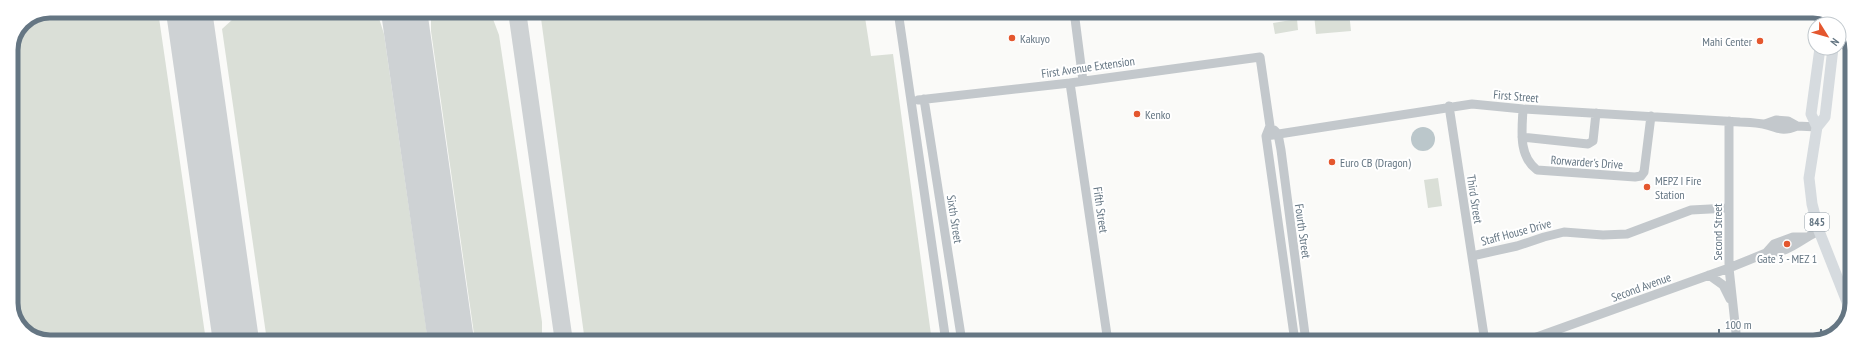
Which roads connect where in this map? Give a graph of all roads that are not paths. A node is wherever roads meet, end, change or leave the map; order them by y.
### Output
1 (899, 18) edge
2 (1075, 18) edge
3 (1819, 56) edge
4 (1832, 56) edge
5 (1083, 81) junction
6 (1070, 83) junction
7 (921, 100) joint
8 (1449, 106) junction
9 (1523, 109) junction
10 (1596, 113) junction
11 (1651, 116) junction
12 (1729, 121) junction
13 (1270, 126) junction
14 (1817, 127) junction
15 (1278, 134) junction
16 (1266, 136) junction
17 (1522, 137) junction
18 (1280, 150) junction
19 (1269, 151) junction
20 (1287, 202) junction
21 (1276, 204) junction
22 (1729, 208) junction
23 (1819, 231) junction
24 (1294, 248) junction
25 (1282, 250) junction
26 (1472, 256) junction
27 (1729, 268) junction
28 (1710, 275) junction
29 (1299, 290) junction
30 (1288, 292) junction
31 (1845, 297) edge
32 (1733, 303) junction
33 (945, 335) edge
34 (961, 335) edge
35 (1107, 335) edge
36 (1294, 335) edge
37 (1305, 335) edge
38 (1484, 335) edge
39 (1543, 335) edge
40 (1736, 335) edge

1 - 33 street
2 - 5 street
3 - 14 main road, 845
4 - 14 main road, 845
5 - 6 street, First Avenue Extension
5 - 13 street, First Avenue Extension
6 - 7 street, First Avenue Extension
6 - 35 street, Fifth Street
7 - 34 street, Sixth Street
8 - 9 street, First Street
8 - 15 street, First Street
8 - 26 street, Third Street
9 - 10 street, First Street
9 - 17 street, Rorwarder's Drive
10 - 11 street, First Street
10 - 17 street
11 - 12 street, First Street
11 - 17 street, Rorwarder's Drive
12 - 14 street, First Street
12 - 22 street, Second Street
13 - 15 street
13 - 16 street
14 - 23 main road, 845
15 - 16 street, First Street
15 - 18 street, Fourth Street
16 - 19 street, Fourth Street
18 - 19 street
18 - 20 street, Fourth Street
19 - 21 street, Fourth Street
20 - 21 street
20 - 24 street, Fourth Street
21 - 25 street, Fourth Street
22 - 26 street, Staff House Drive
22 - 27 street, Second Street
23 - 27 street, Second Avenue
23 - 31 main road, 845
24 - 25 street
24 - 29 street, Fourth Street
25 - 30 street, Fourth Street
26 - 38 street, Third Street
27 - 28 street, Second Avenue
27 - 32 street, Second Street
28 - 32 street
28 - 39 street, Second Avenue
29 - 30 street
29 - 37 street, Fourth Street
30 - 36 street, Fourth Street
32 - 40 street, Second Street

